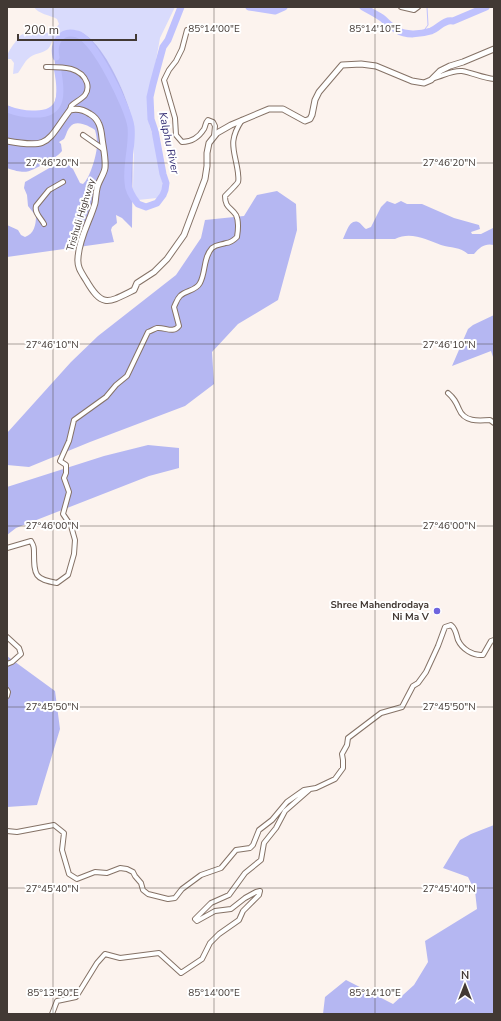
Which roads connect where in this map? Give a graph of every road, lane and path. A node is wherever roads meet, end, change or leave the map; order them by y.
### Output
1 (401, 7) edge
2 (418, 7) edge
3 (187, 30) dead end
4 (494, 50) edge
5 (46, 67) dead end
6 (433, 78) junction
7 (494, 79) edge
8 (70, 110) junction
9 (242, 120) junction
10 (83, 135) dead end
11 (214, 136) junction
12 (7, 141) edge
13 (103, 149) junction
14 (63, 182) dead end
15 (44, 224) dead end
16 (448, 392) dead end
17 (494, 423) edge
18 (7, 548) edge
19 (7, 636) edge
20 (494, 640) edge
21 (7, 664) edge
22 (7, 690) edge
23 (7, 696) edge
24 (312, 789) junction
25 (7, 830) edge
26 (52, 1014) edge

1 - 2 street
3 - 11 street
4 - 6 street
5 - 8 street
6 - 7 street
6 - 9 street
8 - 12 street
8 - 13 street, Trishuli Highway
9 - 11 street
9 - 18 street
10 - 13 street
11 - 13 street, Trishuli Highway
14 - 15 street
16 - 17 street
19 - 21 street
20 - 24 street
22 - 23 street
24 - 25 street
24 - 26 street

